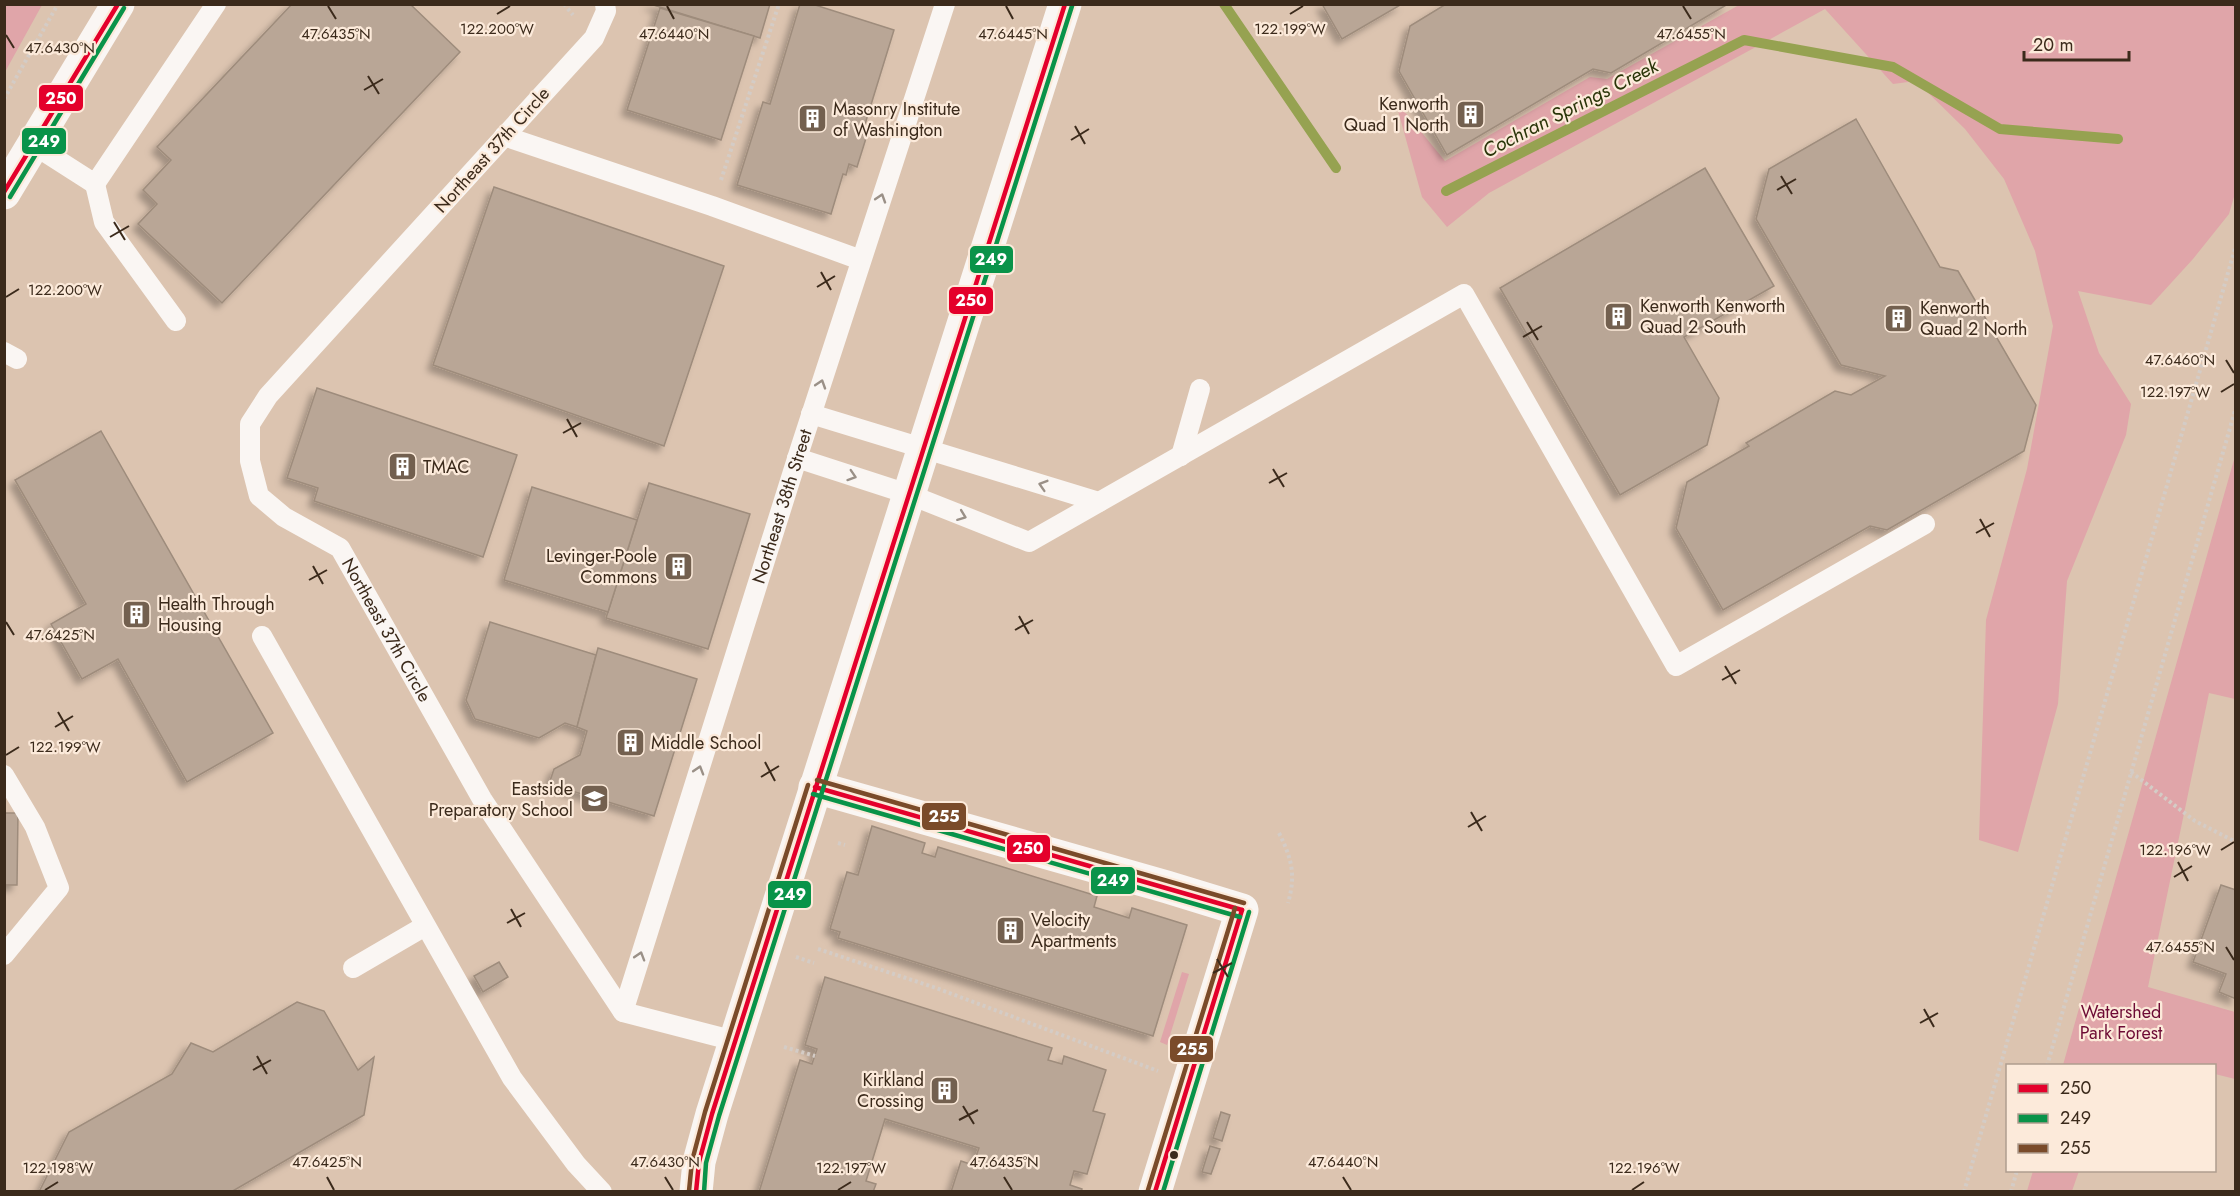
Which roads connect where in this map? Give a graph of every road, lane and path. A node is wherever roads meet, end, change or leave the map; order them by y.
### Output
1 (58, 4) edge
2 (118, 4) edge
3 (216, 4) edge
4 (605, 4) edge
5 (779, 4) edge
6 (945, 4) edge
7 (1065, 4) edge
8 (4, 99) edge
9 (504, 136) junction
10 (34, 145) junction
11 (95, 184) junction
12 (4, 193) edge
13 (712, 206) junction
14 (2235, 245) edge
15 (861, 260) junction
16 (176, 321) dead end
17 (1200, 389) dead end
18 (2235, 407) edge
19 (811, 414) junction
20 (923, 448) junction
21 (1181, 456) junction
22 (797, 458) junction
23 (908, 494) junction
24 (1099, 502) junction
25 (1925, 524) dead end
26 (262, 636) dead end
27 (2131, 772) junction
28 (4, 775) edge
29 (815, 788) junction
30 (1280, 833) dead end
31 (2235, 842) edge
32 (838, 843) dead end
33 (845, 845) dead end
34 (1288, 903) dead end
35 (425, 926) junction
36 (818, 949) dead end
37 (4, 955) edge
38 (797, 957) dead end
39 (814, 963) dead end
40 (353, 968) dead end
41 (623, 1012) junction
42 (735, 1041) junction
43 (784, 1047) dead end
44 (815, 1056) dead end
45 (2047, 1064) edge
46 (1159, 1071) dead end
47 (2016, 1172) edge
48 (602, 1191) edge
49 (696, 1191) edge
50 (1155, 1191) edge
51 (1964, 1191) edge
52 (2011, 1191) edge

1 - 8 path
2 - 10 street
3 - 11 lane
4 - 9 lane, Northeast 37th Circle
5 - 13 path
15 -> 6 lane, Northeast 38th Street
7 - 20 street
9 - 13 lane
9 - 41 lane, Northeast 37th Circle
10 - 11 lane
10 - 12 street
11 - 16 lane
13 - 15 lane
14 - 51 path
19 -> 15 lane, Northeast 38th Street
17 - 21 lane
18 - 27 path
19 - 20 lane
19 - 22 lane, Northeast 38th Street
20 - 23 street
24 -> 20 lane
21 - 24 lane
21 - 25 lane
22 -> 23 lane
41 -> 22 lane, Northeast 38th Street
23 -> 24 lane
23 - 29 street
26 - 35 lane
27 - 31 path
27 - 45 path
28 - 37 lane
29 - 42 street
29 - 50 street
30 - 34 path
32 - 33 path
35 - 40 lane
35 - 48 lane
36 - 46 path
38 - 39 path
41 - 42 lane
42 - 49 street
43 - 44 path
47 - 52 path

